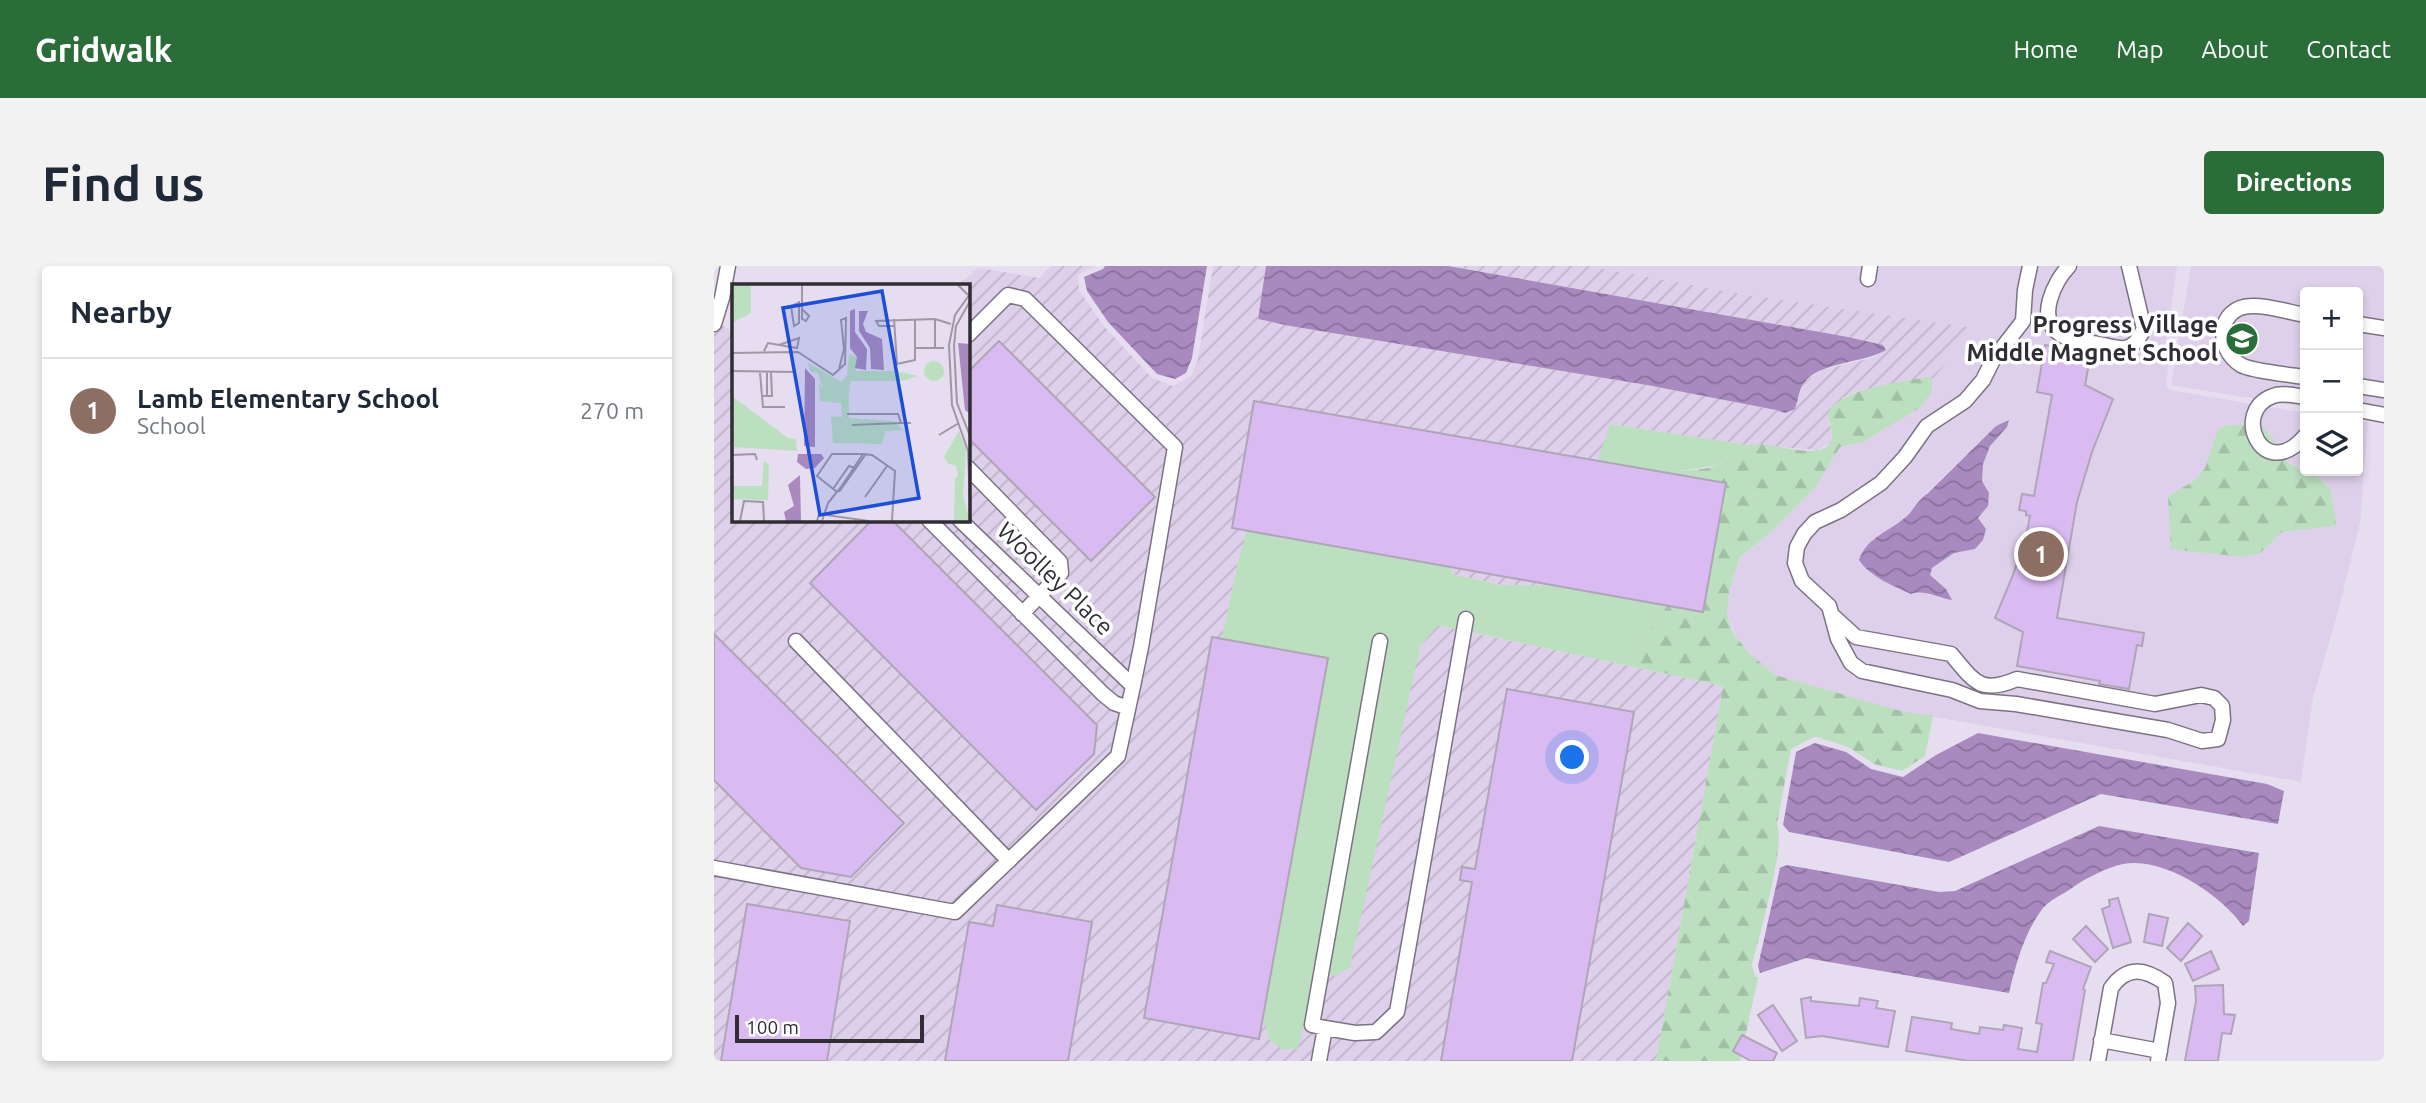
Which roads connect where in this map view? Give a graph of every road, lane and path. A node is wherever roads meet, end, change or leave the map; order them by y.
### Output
1 (728, 266) edge
2 (2031, 266) edge
3 (2069, 266) edge
4 (2129, 266) edge
5 (723, 298) edge
6 (2300, 314) edge
7 (714, 324) edge
8 (2363, 325) edge
9 (2384, 328) edge
10 (970, 333) edge
11 (2300, 376) edge
12 (2384, 390) edge
13 (2363, 391) edge
14 (2300, 396) edge
15 (2363, 411) edge
16 (2384, 415) edge
17 (2300, 440) edge
18 (970, 470) edge
19 (931, 522) edge
20 (962, 522) edge
21 (1040, 596) junction
22 (1022, 614) junction
23 (1833, 616) junction
24 (1466, 619) dead end
25 (796, 641) dead end
26 (1380, 641) dead end
27 (1133, 686) junction
28 (1128, 708) junction
29 (1009, 861) junction
30 (714, 868) edge
31 (1325, 1028) junction
32 (2101, 1040) junction
33 (2159, 1056) edge
34 (1319, 1061) edge
35 (2098, 1061) edge

1 - 5 street
2 - 23 street
3 - 4 street
5 - 7 street
6 - 11 street
8 - 9 street
10 - 27 street
12 - 13 street
14 - 17 street
15 - 16 street
18 - 21 street
19 - 22 street
20 - 21 street, Woolley Place
21 - 22 street
21 - 27 street, Woolley Place
22 - 28 street
23 - 23 street
24 - 31 street
25 - 29 street
26 - 31 street
27 - 28 street
28 - 29 street
29 - 30 street
31 - 34 street
32 - 33 street
32 - 33 street
32 - 35 street

